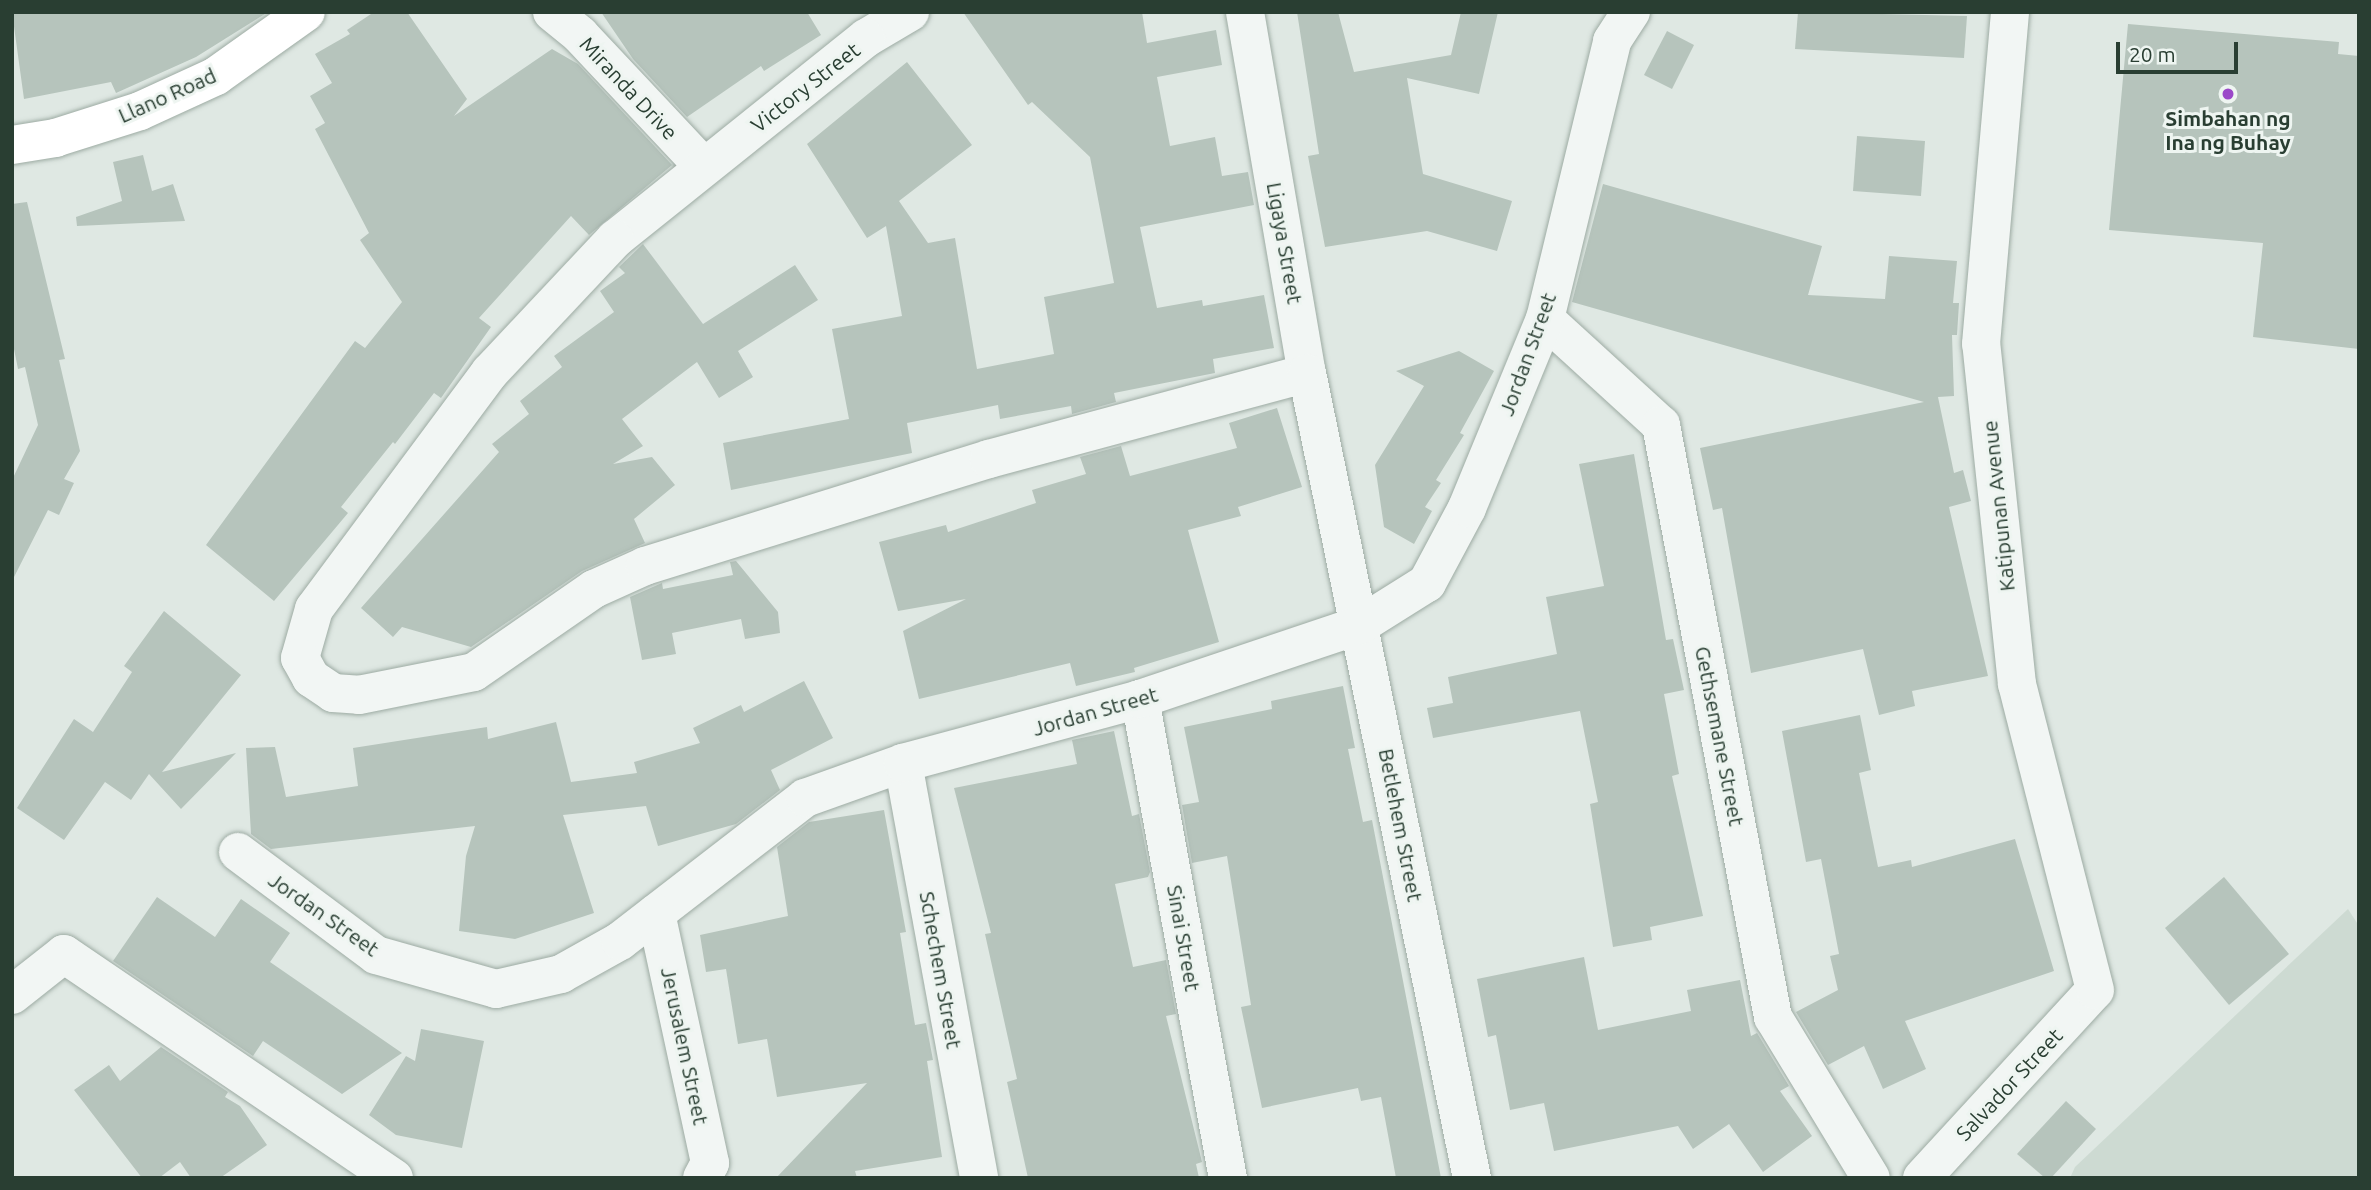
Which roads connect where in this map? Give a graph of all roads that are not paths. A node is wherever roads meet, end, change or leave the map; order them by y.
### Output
1 (306, 12) edge
2 (552, 12) edge
3 (910, 12) edge
4 (1245, 12) edge
5 (1631, 12) edge
6 (2010, 12) edge
7 (12, 145) edge
8 (703, 166) junction
9 (1545, 319) junction
10 (1307, 373) junction
11 (1329, 473) joint
12 (1360, 625) junction
13 (1140, 699) junction
14 (903, 763) junction
15 (238, 852) dead end
16 (656, 913) junction
17 (2095, 990) joint
18 (12, 995) edge
19 (394, 1178) edge
20 (702, 1178) edge
21 (979, 1178) edge
22 (1228, 1178) edge
23 (1472, 1178) edge
24 (1871, 1178) edge
25 (1922, 1178) edge

1 - 7 main road, Llano Road
2 - 8 street, Miranda Drive
3 - 8 street, Victory Street
4 - 10 street, Ligaya Street
5 - 9 street, Jordan Street
6 - 17 street, Katipunan Avenue
8 - 10 street, Victory Street
9 - 12 street, Jordan Street
9 - 24 street, Gethsemane Street
10 - 11 street, Ligaya Street
11 - 12 street, Betlehem Street
12 - 13 street, Jordan Street
12 - 23 street, Betlehem Street
13 - 14 street, Jordan Street
13 - 22 street, Sinai Street
14 - 16 street, Jordan Street
14 - 21 street, Schechem Street
15 - 16 street, Jordan Street
16 - 20 street, Jerusalem Street
17 - 25 street, Salvador Street
18 - 19 street

